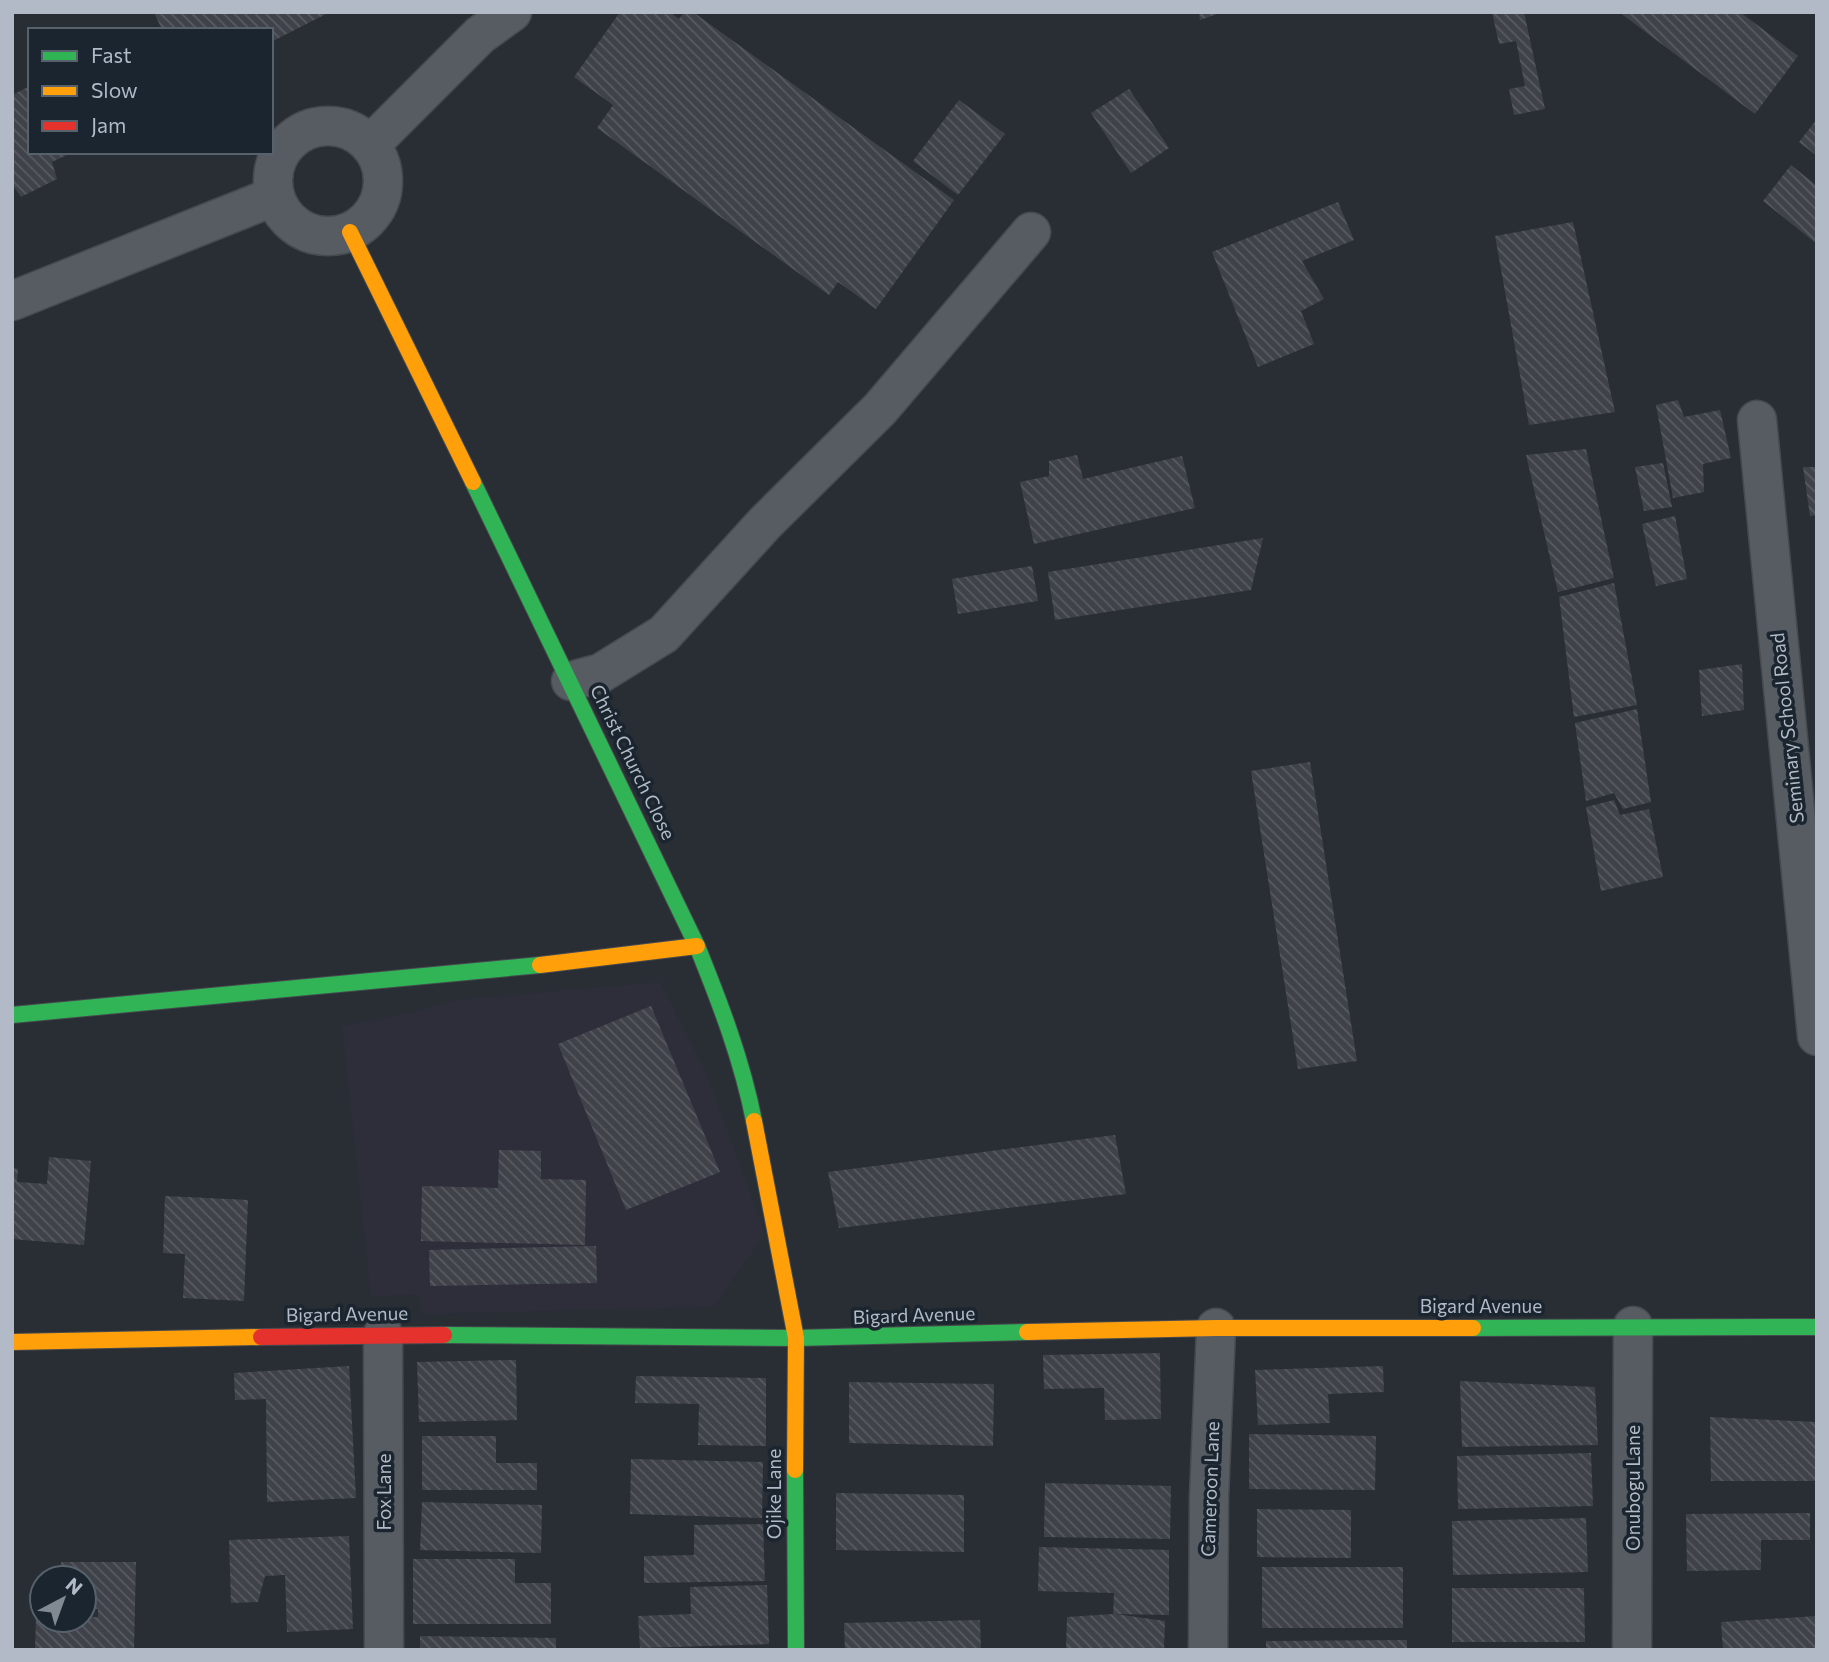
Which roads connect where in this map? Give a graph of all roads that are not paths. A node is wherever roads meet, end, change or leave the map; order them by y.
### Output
1 (512, 12) edge
2 (370, 145) junction
3 (275, 196) junction
4 (350, 232) junction
5 (1031, 232) dead end
6 (12, 301) edge
7 (1757, 420) dead end
8 (571, 681) junction
9 (697, 946) junction
10 (12, 1015) edge
11 (1817, 1036) edge
12 (1633, 1326) junction
13 (1817, 1327) edge
14 (1216, 1328) junction
15 (383, 1334) junction
16 (796, 1338) junction
17 (12, 1342) edge
18 (384, 1650) edge
19 (796, 1650) edge
20 (1208, 1650) edge
21 (1632, 1650) edge

1 - 2 street
2 - 3 street
2 - 4 street
3 - 4 street
3 - 6 street
4 - 8 street, Christ Church Close
5 - 8 street
7 - 11 street, Seminary School Road
8 - 9 street, Christ Church Close
9 - 10 street
9 - 16 street, Christ Church Close
12 - 13 street, Bigard Avenue
12 - 14 street, Bigard Avenue
12 - 21 street, Onubogu Lane
14 - 16 street, Bigard Avenue
14 - 20 street, Cameroon Lane
15 - 16 street, Bigard Avenue
15 - 17 street, Bigard Avenue
15 - 18 street, Fox Lane
16 - 19 street, Ojike Lane

